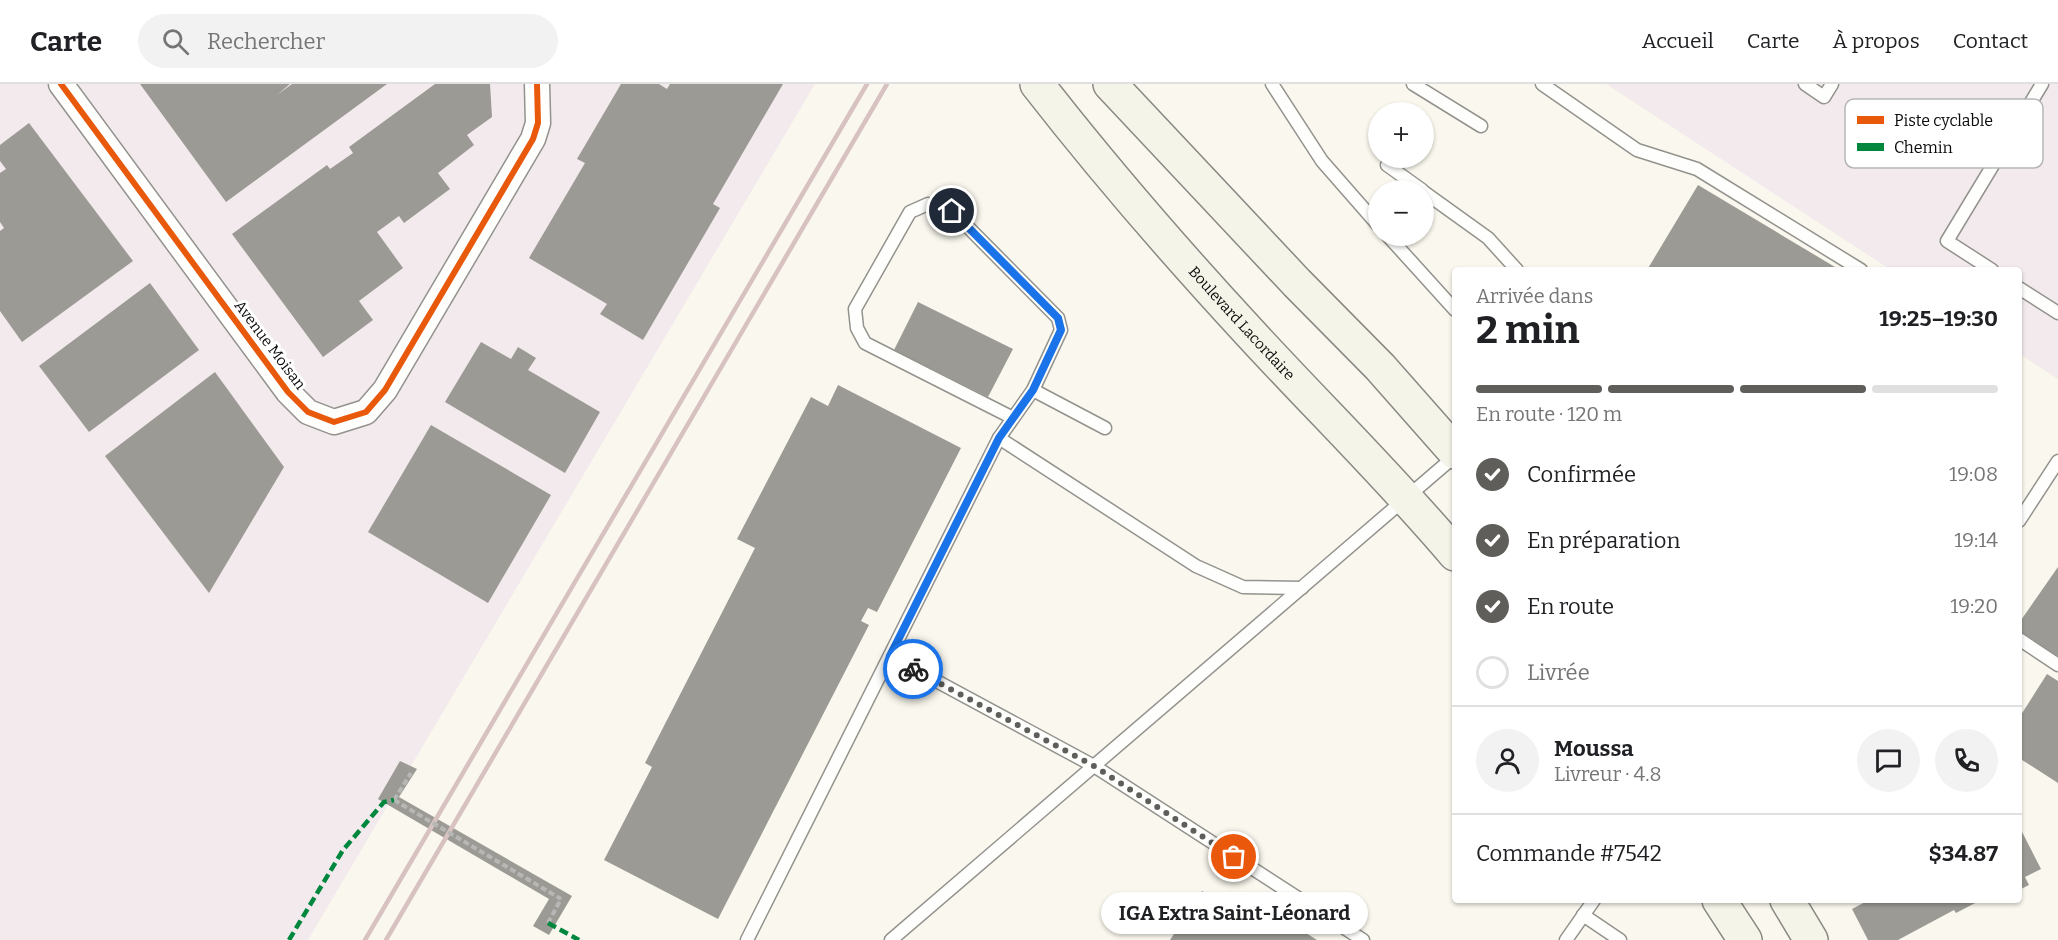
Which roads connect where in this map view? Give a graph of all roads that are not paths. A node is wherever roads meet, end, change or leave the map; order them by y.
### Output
1 (61, 84) edge
2 (537, 84) edge
3 (1037, 84) edge
4 (1110, 84) edge
5 (1413, 84) edge
6 (1542, 84) edge
7 (1805, 84) edge
8 (1832, 84) edge
9 (2042, 84) edge
10 (1278, 87) edge
11 (2033, 99) edge
12 (1481, 126) dead end
13 (1391, 168) edge
14 (1991, 168) edge
15 (1408, 180) edge
16 (1434, 199) edge
17 (1368, 214) edge
18 (1397, 246) edge
19 (1514, 267) edge
20 (1856, 267) edge
21 (1988, 267) edge
22 (2022, 290) edge
23 (1452, 307) edge
24 (2058, 313) edge
25 (1033, 390) junction
26 (1012, 418) junction
27 (1105, 428) dead end
28 (999, 438) junction
29 (1452, 451) edge
30 (1452, 457) edge
31 (2058, 461) edge
32 (1408, 498) junction
33 (2022, 515) edge
34 (1452, 550) edge
35 (1302, 588) junction
36 (2022, 641) edge
37 (890, 656) junction
38 (2058, 665) edge
39 (1094, 766) junction
40 (1592, 903) edge
41 (1721, 903) edge
42 (1789, 903) edge
43 (1583, 915) junction
44 (747, 940) edge
45 (891, 940) edge
46 (1363, 940) edge
47 (1566, 940) edge
48 (1620, 940) edge
49 (1745, 940) edge
50 (1810, 940) edge

1 - 2 street, Avenue Moisan
3 - 32 main road, Boulevard Lacordaire
4 - 29 main road
5 - 12 lane
6 - 20 lane
7 - 8 lane
9 - 11 lane
10 - 17 lane
13 - 15 lane
14 - 21 lane
16 - 19 lane
18 - 23 lane
22 - 24 lane
25 - 26 lane
25 - 26 lane
25 - 27 lane
26 - 28 lane
28 - 35 lane
28 - 37 lane
30 - 32 lane
31 - 33 lane
32 - 34 main road, Boulevard Lacordaire
32 - 35 lane
35 - 39 lane
36 - 38 lane
37 - 39 lane
37 - 44 lane
39 - 45 lane
39 - 46 lane
40 - 43 lane
41 - 49 main road
42 - 50 main road
43 - 47 lane
43 - 48 lane

